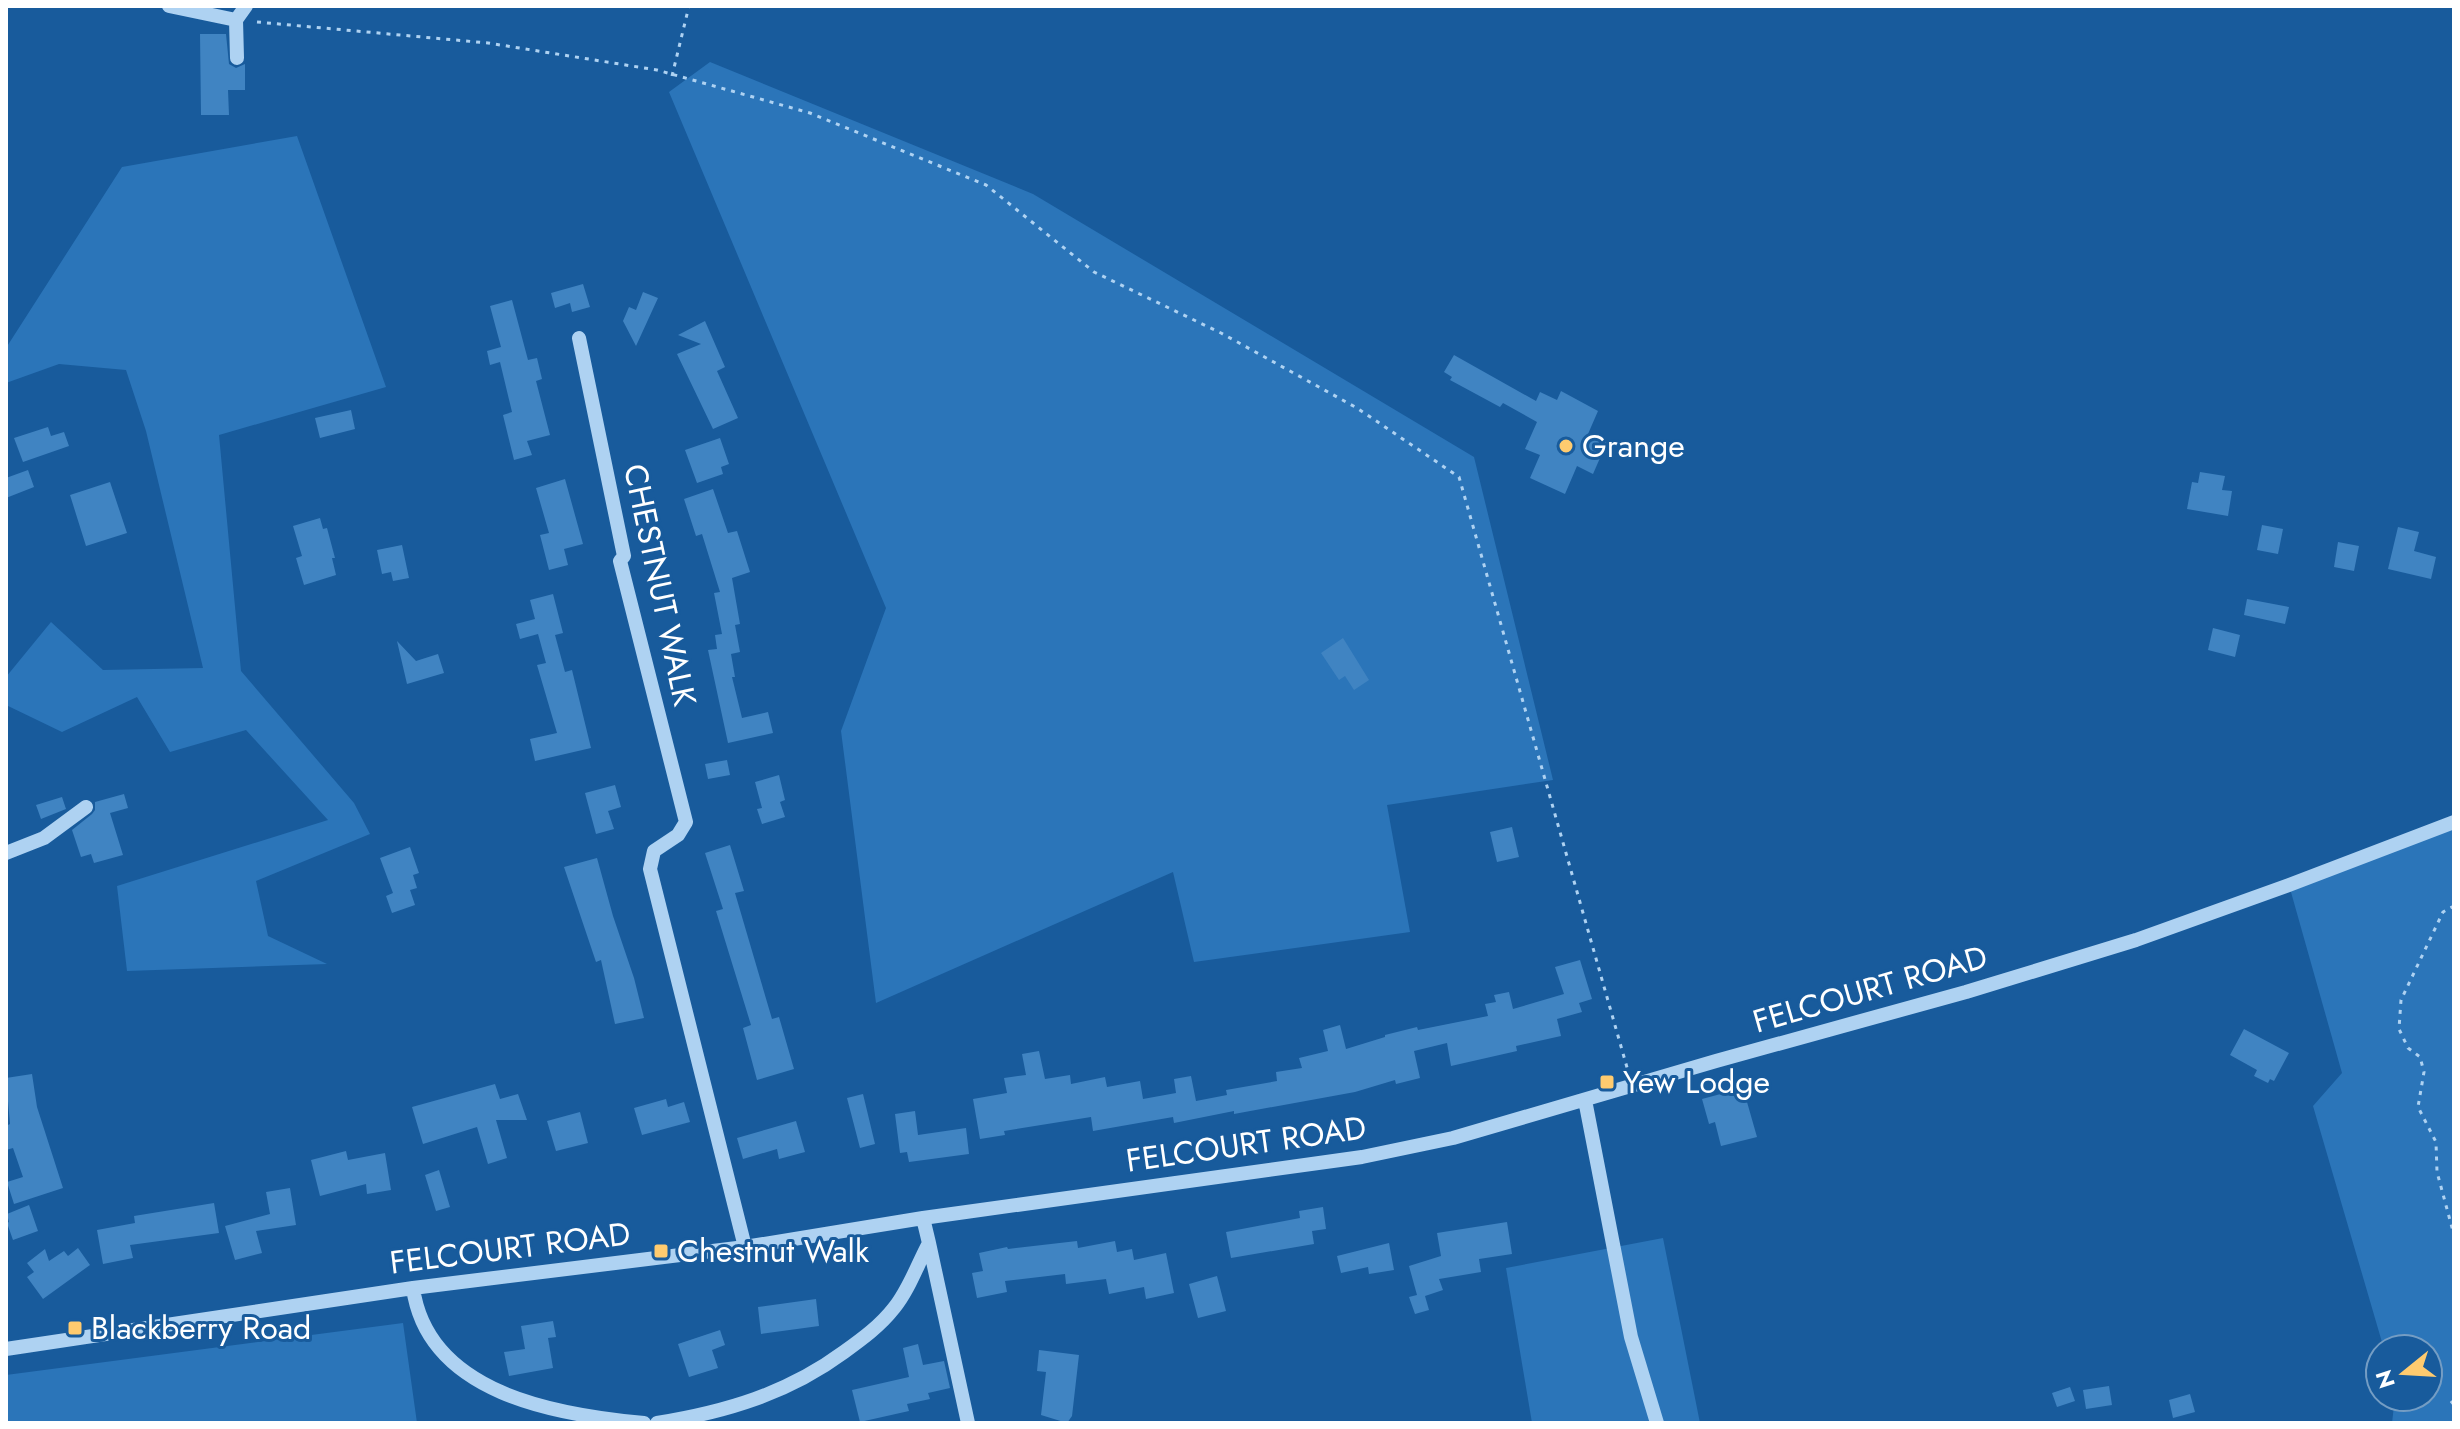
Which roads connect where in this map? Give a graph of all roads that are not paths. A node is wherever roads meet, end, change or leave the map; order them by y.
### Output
1 (169, 6) edge
2 (246, 6) edge
3 (236, 20) junction
4 (237, 58) dead end
5 (579, 338) dead end
6 (86, 807) dead end
7 (2454, 822) edge
8 (6, 853) edge
9 (1585, 1100) junction
10 (923, 1218) junction
11 (929, 1243) junction
12 (745, 1247) junction
13 (413, 1288) junction
14 (6, 1349) edge
15 (644, 1423) edge
16 (657, 1423) edge
17 (968, 1423) edge
18 (1657, 1423) edge

1 - 3 street
2 - 3 street
3 - 4 street
5 - 12 street, CHESTNUT WALK
6 - 8 street
7 - 9 street, FELCOURT ROAD
9 - 10 street, FELCOURT ROAD
9 - 18 street
10 - 11 street
10 - 12 street, FELCOURT ROAD
11 - 16 street
11 - 17 street
12 - 13 street, FELCOURT ROAD
13 - 14 street, FELCOURT ROAD
13 - 15 street

